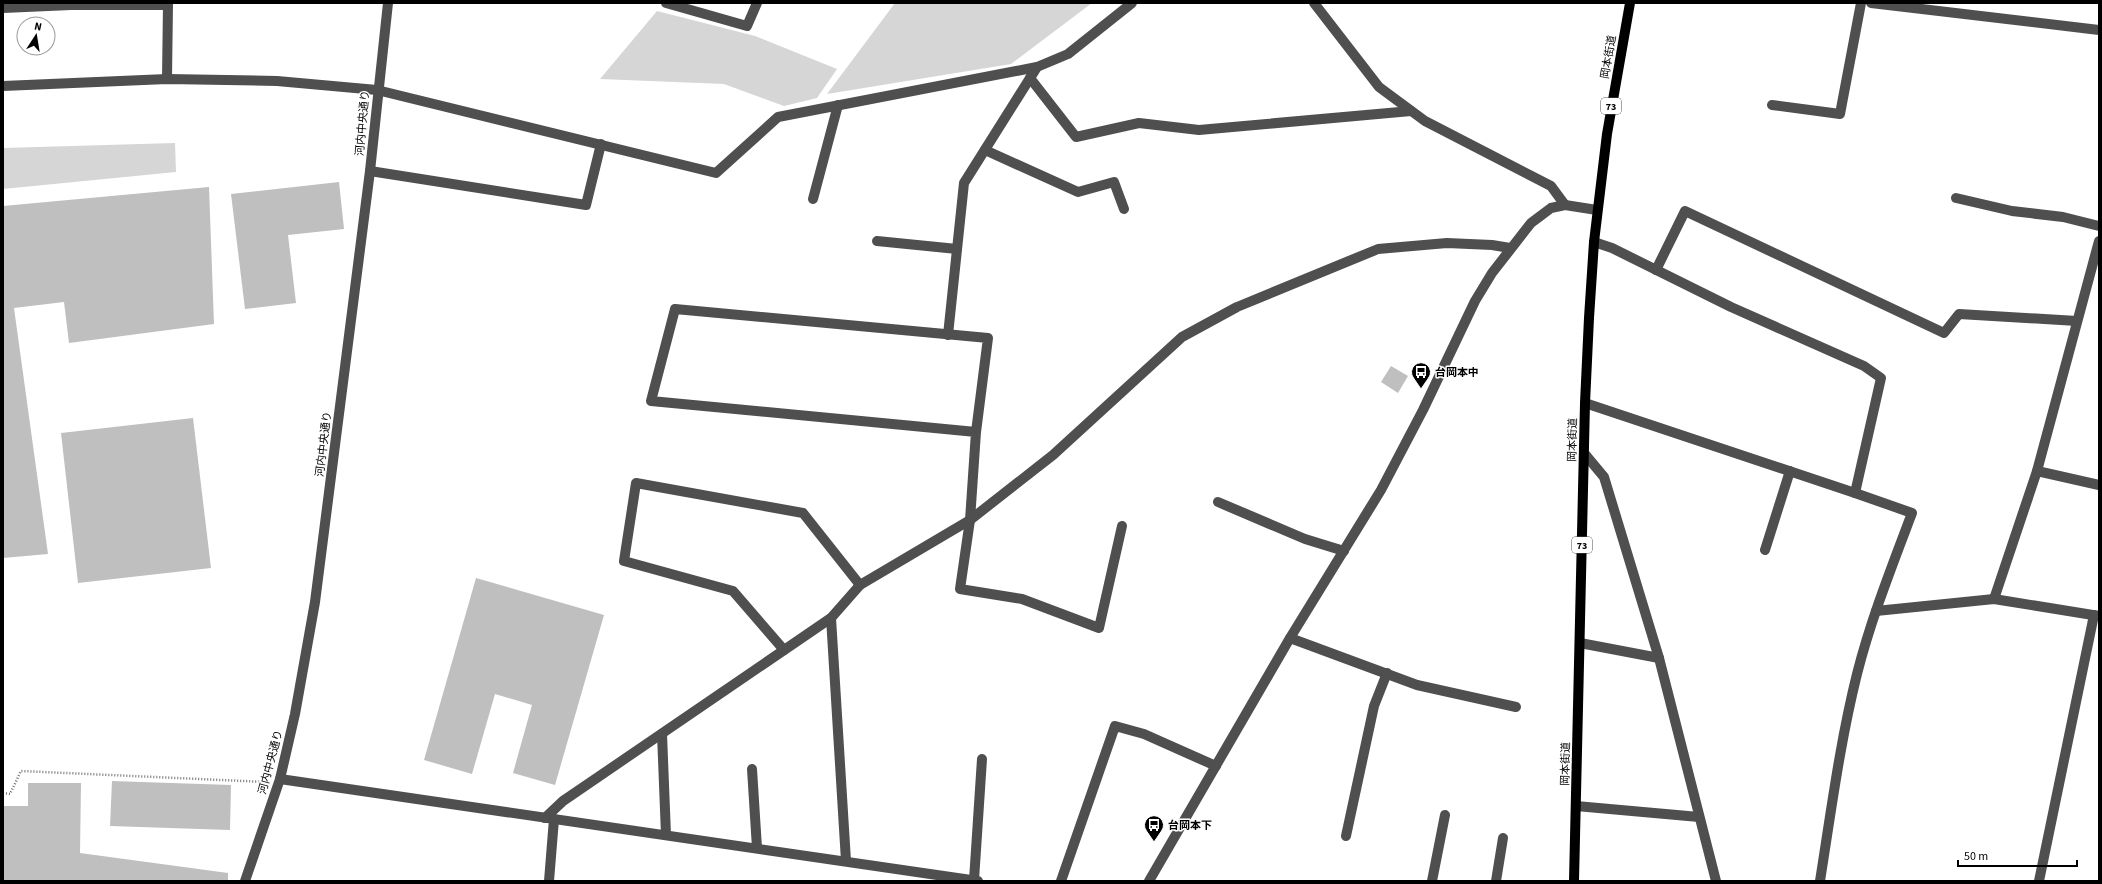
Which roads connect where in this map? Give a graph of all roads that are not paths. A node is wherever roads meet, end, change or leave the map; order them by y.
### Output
1 (388, 3) edge
2 (666, 3) edge
3 (757, 3) edge
4 (1132, 3) edge
5 (1314, 3) edge
6 (1630, 3) edge
7 (1861, 3) edge
8 (1871, 3) edge
9 (71, 4) edge
10 (168, 4) edge
11 (3, 8) edge
12 (2099, 30) edge
13 (1037, 67) junction
14 (1030, 78) junction
15 (167, 79) junction
16 (3, 86) edge
17 (377, 90) junction
18 (838, 105) junction
19 (1772, 105) dead end
20 (1411, 111) junction
21 (600, 144) junction
22 (985, 150) junction
23 (370, 171) junction
24 (1956, 198) dead end
25 (812, 199) dead end
26 (1565, 204) junction
27 (1124, 209) dead end
28 (1597, 210) junction
29 (2099, 226) edge
30 (877, 241) dead end
31 (2099, 241) edge
32 (1594, 242) junction
33 (1510, 248) junction
34 (957, 249) junction
35 (1656, 270) junction
36 (2077, 321) junction
37 (948, 335) junction
38 (1585, 403) junction
39 (976, 432) junction
40 (1584, 453) junction
41 (1790, 471) junction
42 (2037, 471) junction
43 (2099, 485) edge
44 (1855, 493) junction
45 (1218, 502) dead end
46 (970, 520) junction
47 (1122, 526) dead end
48 (1765, 550) dead end
49 (1344, 551) junction
50 (860, 585) junction
51 (1994, 599) junction
52 (1876, 611) junction
53 (2096, 615) edge
54 (831, 618) junction
55 (1290, 638) junction
56 (1580, 643) junction
57 (784, 650) junction
58 (1659, 658) junction
59 (1387, 673) junction
60 (1516, 707) dead end
61 (662, 734) junction
62 (982, 759) dead end
63 (1216, 766) junction
64 (752, 769) dead end
65 (280, 778) junction
66 (1576, 806) junction
67 (1445, 815) dead end
68 (1699, 817) junction
69 (550, 819) junction
70 (666, 835) junction
71 (1346, 836) dead end
72 (1503, 838) dead end
73 (757, 848) junction
74 (846, 862) junction
75 (245, 881) edge
76 (549, 881) edge
77 (976, 881) edge
78 (1061, 881) edge
79 (1149, 881) edge
80 (1432, 881) edge
81 (1496, 881) edge
82 (1574, 881) edge
83 (1716, 881) edge
84 (1820, 881) edge
85 (2039, 881) edge

1 - 17 street, 河内中央通り
2 - 3 street
4 - 13 street
5 - 20 street
6 - 28 main road, 岡本街道 / 73
7 - 19 street
8 - 12 street
9 - 10 street
9 - 11 street
10 - 15 street
13 - 14 street
13 - 18 street
14 - 20 street
14 - 22 street
15 - 16 street
15 - 17 street
17 - 21 street
17 - 23 street, 河内中央通り
18 - 21 street
18 - 25 street
20 - 26 street
21 - 23 street
22 - 27 street
22 - 34 street
23 - 65 street, 河内中央通り
24 - 29 street
26 - 28 street
26 - 33 street
28 - 32 main road, 岡本街道 / 73
30 - 34 street
31 - 36 street
32 - 35 street
32 - 38 main road, 岡本街道 / 73
33 - 46 street
33 - 49 street
34 - 37 street
35 - 36 street
35 - 44 street
36 - 42 street
37 - 39 street
37 - 39 street
38 - 40 main road, 岡本街道 / 73
38 - 41 street
39 - 46 street
40 - 56 main road, 岡本街道 / 73
40 - 58 street
41 - 44 street
41 - 48 street
42 - 43 street
42 - 51 street
44 - 52 street
45 - 49 street
46 - 47 street
46 - 50 street
49 - 55 street
50 - 54 street
50 - 57 street
51 - 52 street
51 - 53 street
52 - 84 street
53 - 85 street
54 - 57 street
54 - 74 street
55 - 59 street
55 - 63 street
56 - 58 street
56 - 66 main road, 岡本街道 / 73
57 - 61 street
58 - 68 street
59 - 60 street
59 - 71 street
61 - 69 street
61 - 70 street
62 - 77 street
63 - 78 street
63 - 79 street
64 - 73 street
65 - 69 street
65 - 75 street, 河内中央通り
66 - 68 street
66 - 82 main road, 岡本街道 / 73
67 - 80 street
68 - 83 street
69 - 70 street
69 - 76 street
70 - 73 street
72 - 81 street
73 - 74 street
74 - 77 street

